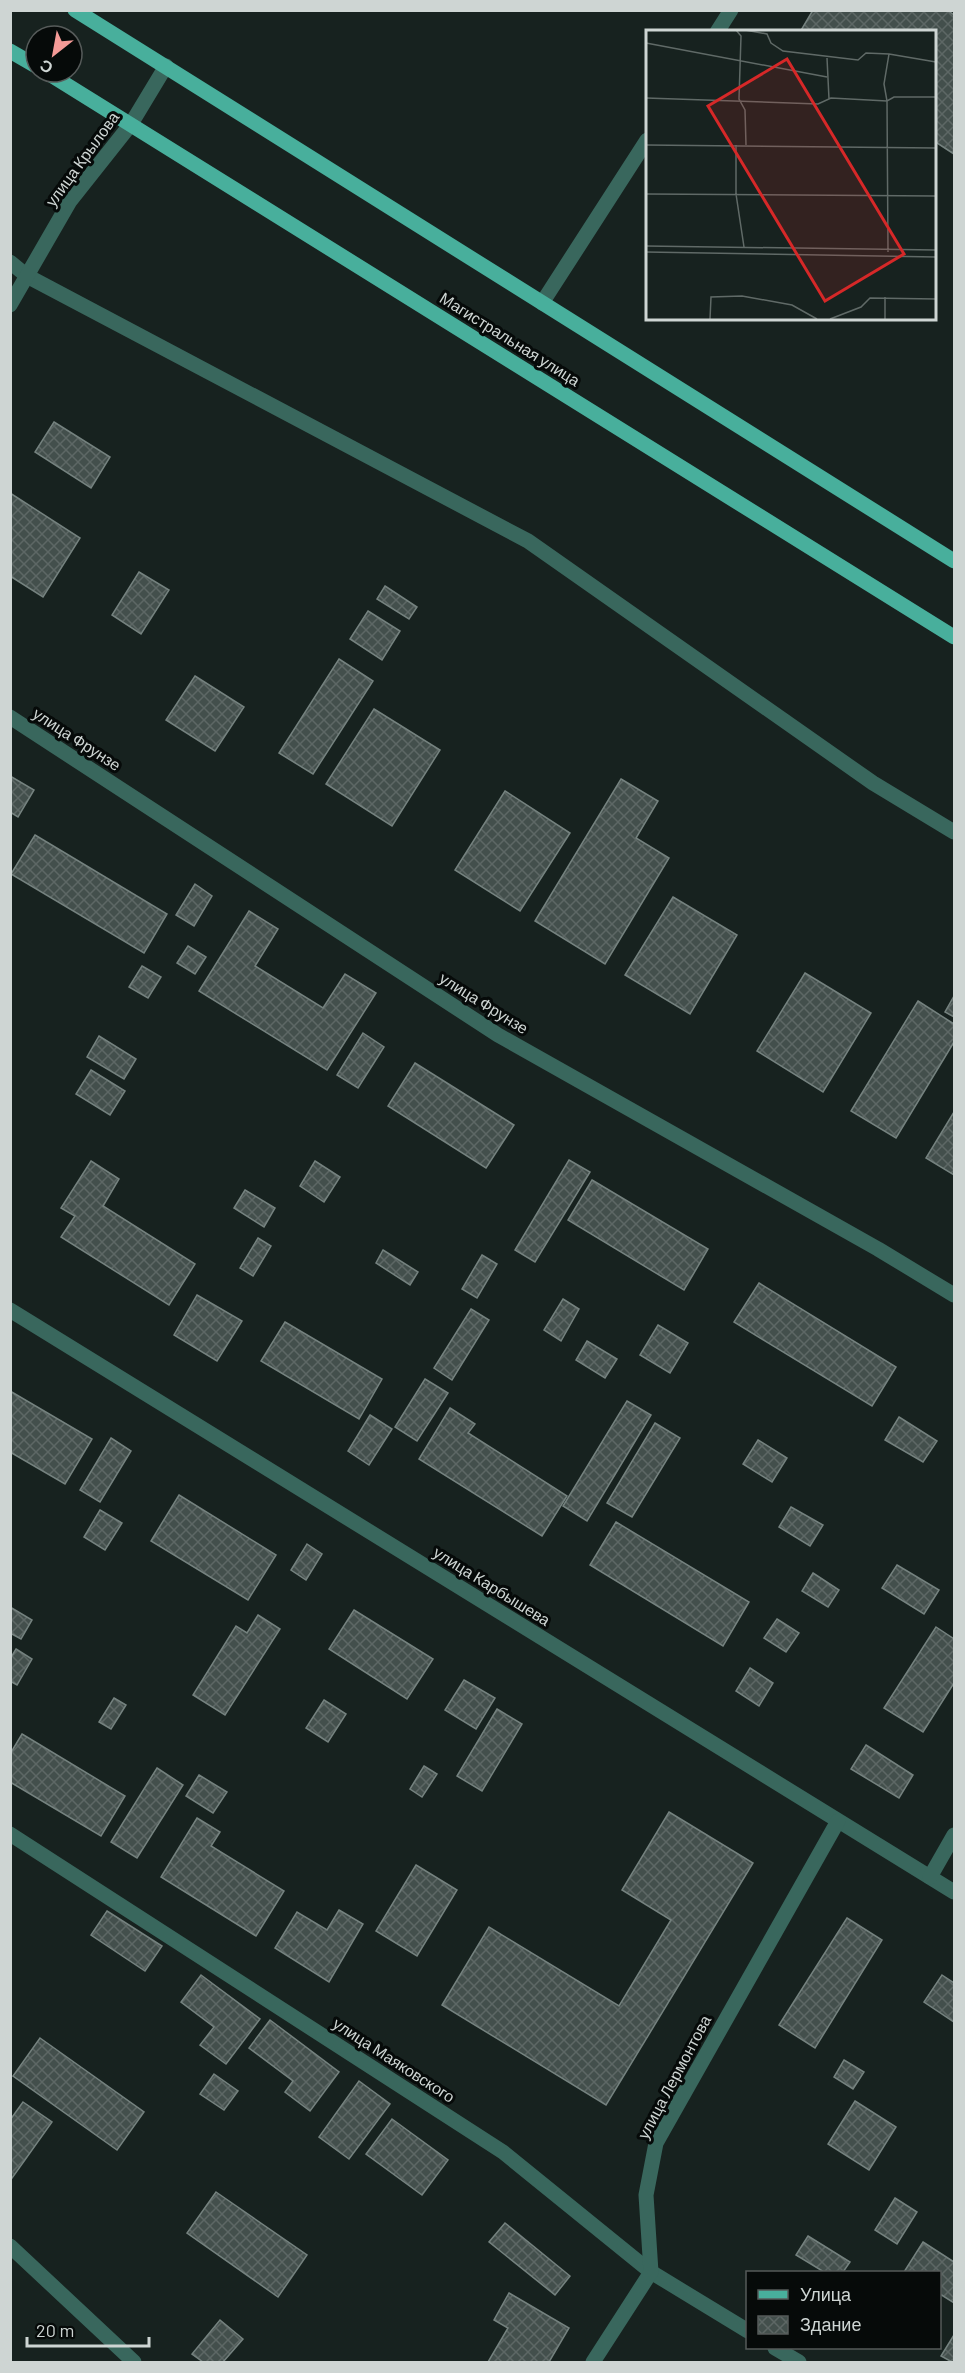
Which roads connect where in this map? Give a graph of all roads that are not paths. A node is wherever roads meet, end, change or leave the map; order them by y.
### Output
1 (75, 10) edge
2 (731, 10) edge
3 (718, 30) edge
4 (10, 51) edge
5 (24, 59) edge
6 (166, 66) junction
7 (66, 84) edge
8 (131, 124) junction
9 (646, 142) edge
10 (10, 262) edge
11 (27, 276) junction
12 (542, 303) junction
13 (10, 305) edge
14 (954, 561) edge
15 (954, 637) edge
16 (10, 717) edge
17 (954, 832) edge
18 (954, 1295) edge
19 (10, 1310) edge
20 (838, 1821) junction
21 (10, 1834) edge
22 (954, 1835) edge
23 (930, 1877) junction
24 (954, 1892) edge
25 (10, 2246) edge
26 (651, 2272) junction
27 (746, 2330) edge
28 (776, 2349) edge
29 (134, 2362) edge
30 (593, 2362) edge
31 (799, 2362) edge

1 - 6 main road
2 - 3 street
4 - 5 main road
6 - 8 street, улица Крылова
6 - 12 main road
7 - 8 main road, Магистральная улица
8 - 11 street, улица Крылова
8 - 15 main road, Магистральная улица
9 - 12 street
10 - 11 street
11 - 13 street, улица Крылова
11 - 17 street
12 - 14 main road
16 - 18 street, улица Фрунзе
19 - 20 street, улица Карбышева
20 - 23 street, улица Карбышева
20 - 26 street, улица Лермонтова
21 - 26 street, улица Маяковского
22 - 23 street
23 - 24 street, улица Карбышева
25 - 29 street
26 - 27 street, улица Маяковского
26 - 30 street
28 - 31 street

